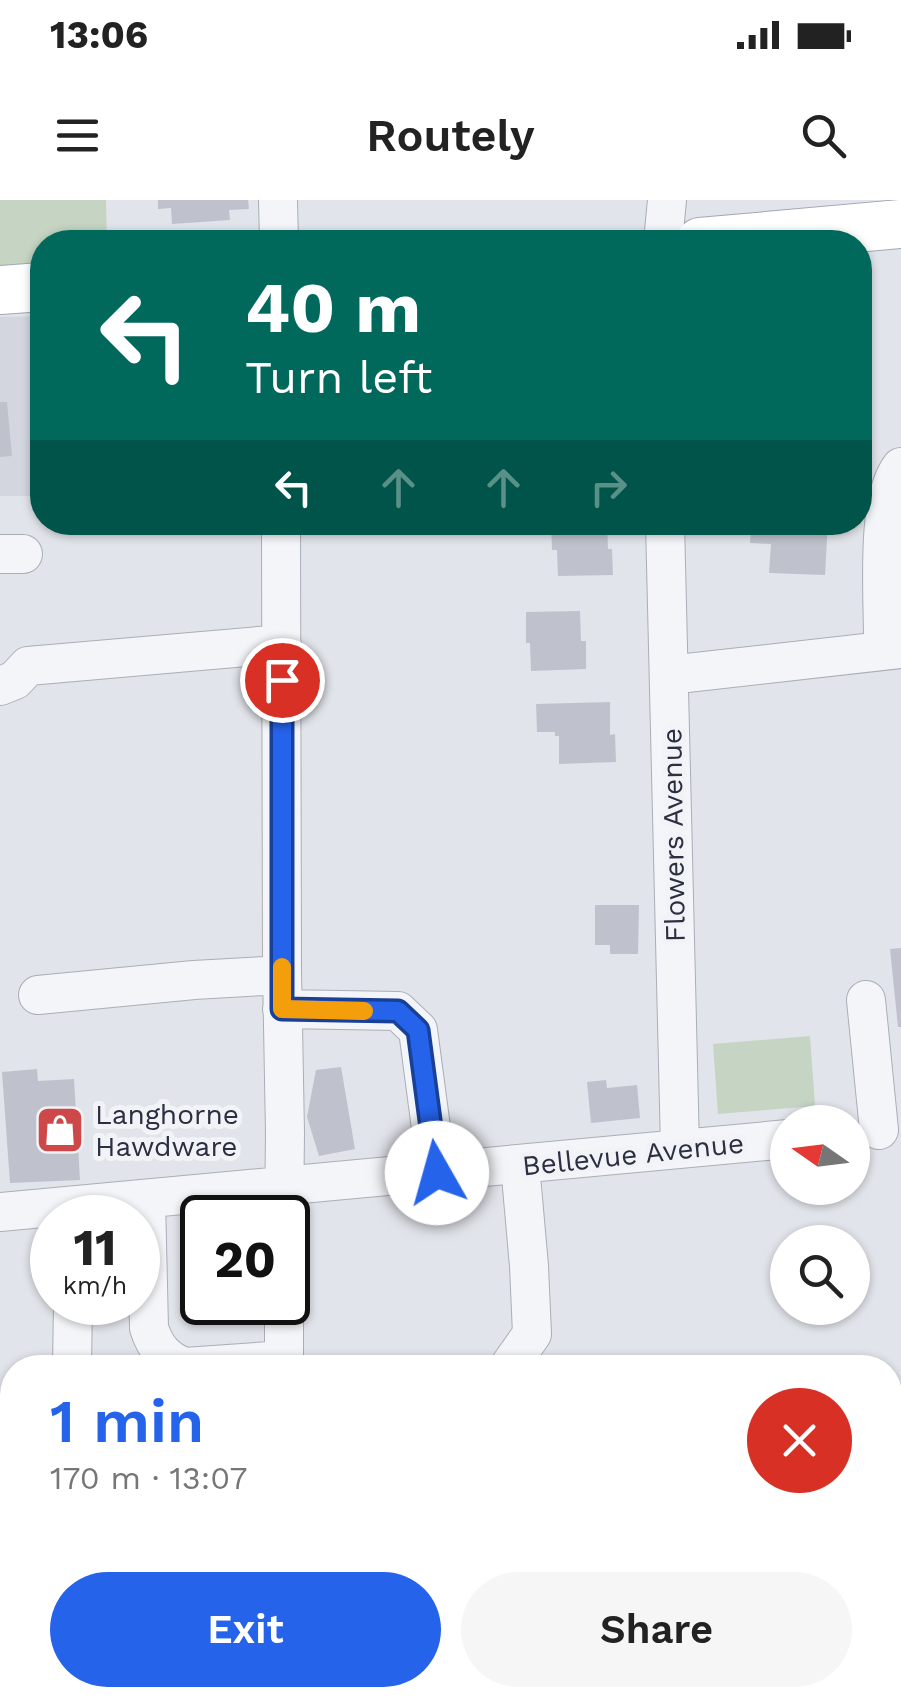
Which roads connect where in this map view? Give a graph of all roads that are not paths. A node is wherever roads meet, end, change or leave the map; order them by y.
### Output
1 (278, 200) edge
2 (666, 200) edge
3 (901, 224) edge
4 (279, 230) edge
5 (664, 230) edge
6 (834, 230) edge
7 (30, 287) edge
8 (0, 290) edge
9 (901, 467) edge
10 (281, 535) edge
11 (665, 535) edge
12 (282, 644) junction
13 (892, 650) edge
14 (9, 668) edge
15 (669, 675) junction
16 (282, 992) junction
17 (38, 996) dead end
18 (866, 1000) dead end
19 (878, 1130) edge
20 (770, 1140) edge
21 (680, 1148) junction
22 (520, 1165) junction
23 (437, 1173) junction
24 (284, 1195) edge
25 (310, 1197) edge
26 (0, 1212) edge
27 (30, 1212) edge
28 (73, 1325) edge
29 (149, 1325) edge
30 (284, 1325) edge
31 (72, 1355) edge
32 (165, 1355) edge
33 (284, 1355) edge
34 (517, 1355) edge

1 - 4 street
2 - 5 street
3 - 6 main road
7 - 8 main road
9 - 13 street
10 - 12 street
11 - 15 street, Flowers Avenue
12 - 14 street
12 - 16 street
13 - 15 street
15 - 21 street, Flowers Avenue
16 - 17 street
16 - 23 street
16 - 24 street
18 - 19 street
20 - 21 street, Bellevue Avenue
21 - 22 street, Bellevue Avenue
22 - 23 street, Bellevue Avenue
22 - 34 street
23 - 25 street, Bellevue Avenue
26 - 27 street, Bellevue Avenue
28 - 31 street
29 - 32 street
30 - 33 street

